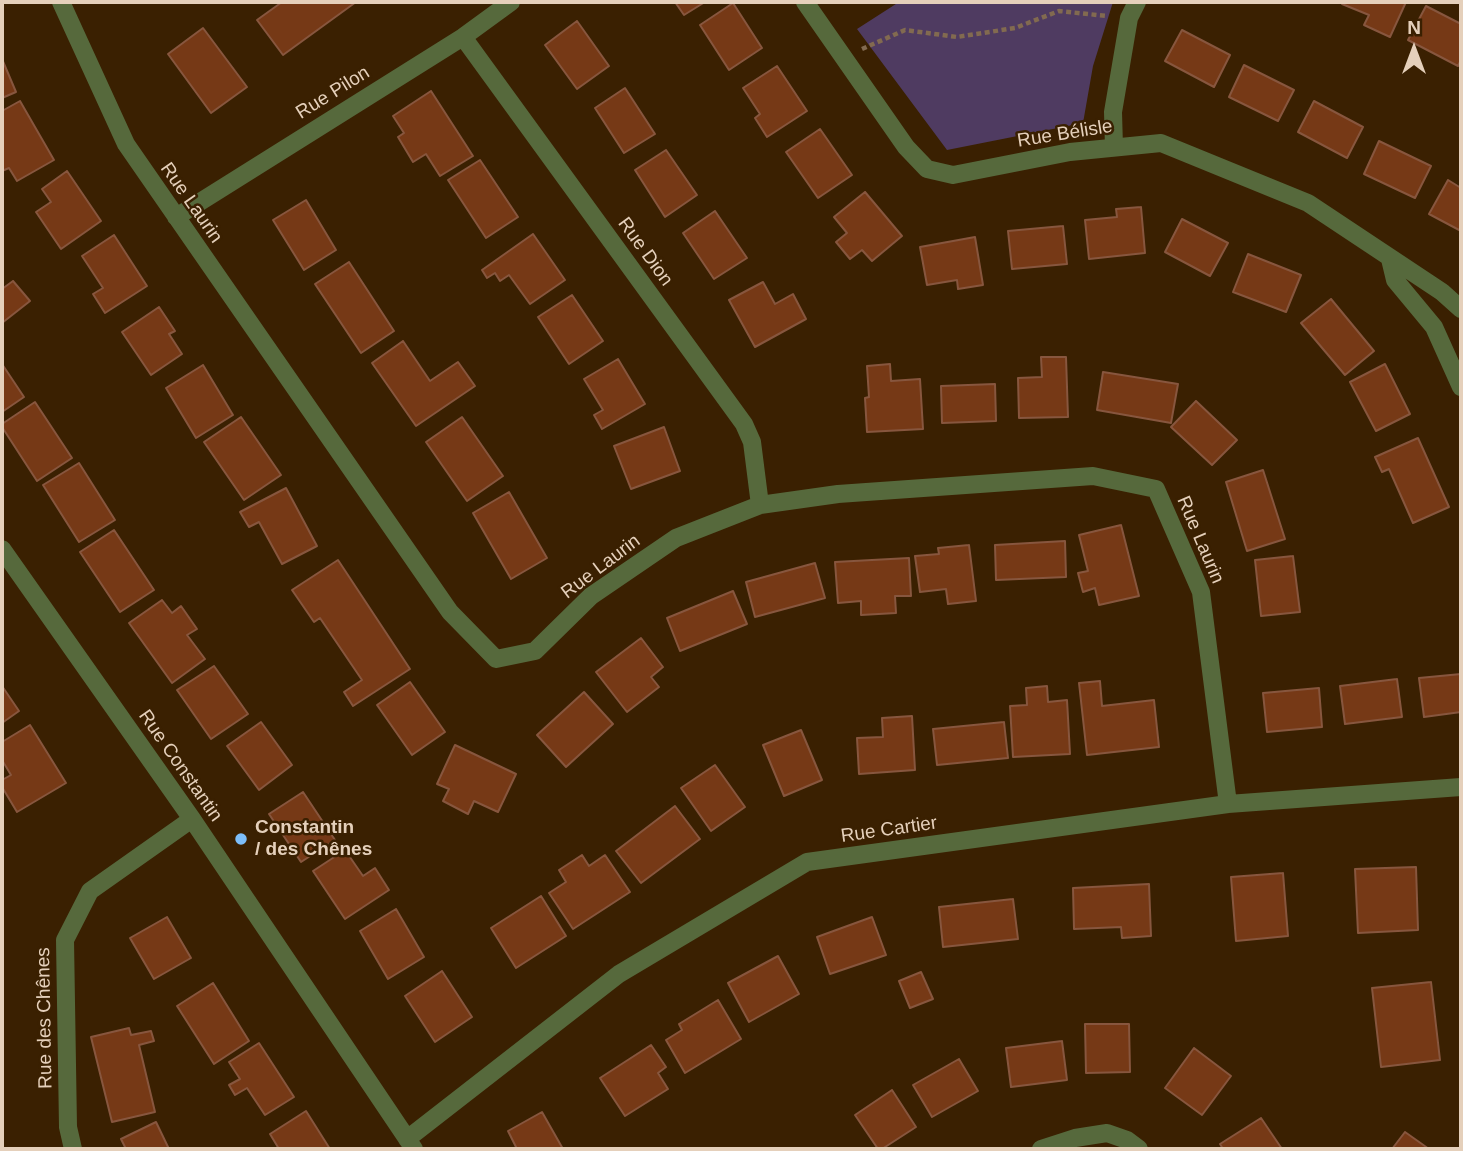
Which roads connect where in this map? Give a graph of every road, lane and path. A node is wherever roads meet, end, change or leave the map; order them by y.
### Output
1 (61, 2) edge
2 (511, 2) edge
3 (805, 2) edge
4 (1138, 2) edge
5 (1129, 18) junction
6 (463, 37) junction
7 (844, 57) junction
8 (1114, 147) junction
9 (176, 218) junction
10 (1390, 260) junction
11 (1461, 309) edge
12 (1461, 387) edge
13 (760, 506) junction
14 (2, 549) edge
15 (1461, 787) edge
16 (1228, 804) junction
17 (192, 819) junction
18 (411, 1144) edge
19 (73, 1149) edge
20 (1041, 1149) edge
21 (1139, 1149) edge

1 - 9 street, Rue Laurin
2 - 6 street, Rue Pilon
3 - 7 street, Rue Bélisle
4 - 5 street
5 - 7 path
5 - 8 street
6 - 9 street, Rue Pilon
6 - 13 street, Rue Dion
7 - 8 street, Rue Bélisle
8 - 10 street, Rue Bélisle
9 - 13 street, Rue Laurin
10 - 11 street, Rue Bélisle
10 - 12 street
13 - 16 street, Rue Laurin
14 - 17 street, Rue Constantin
15 - 16 street, Rue Cartier
16 - 18 street, Rue Cartier
17 - 18 street, Rue Constantin
17 - 19 street, Rue des Chênes
20 - 21 street

